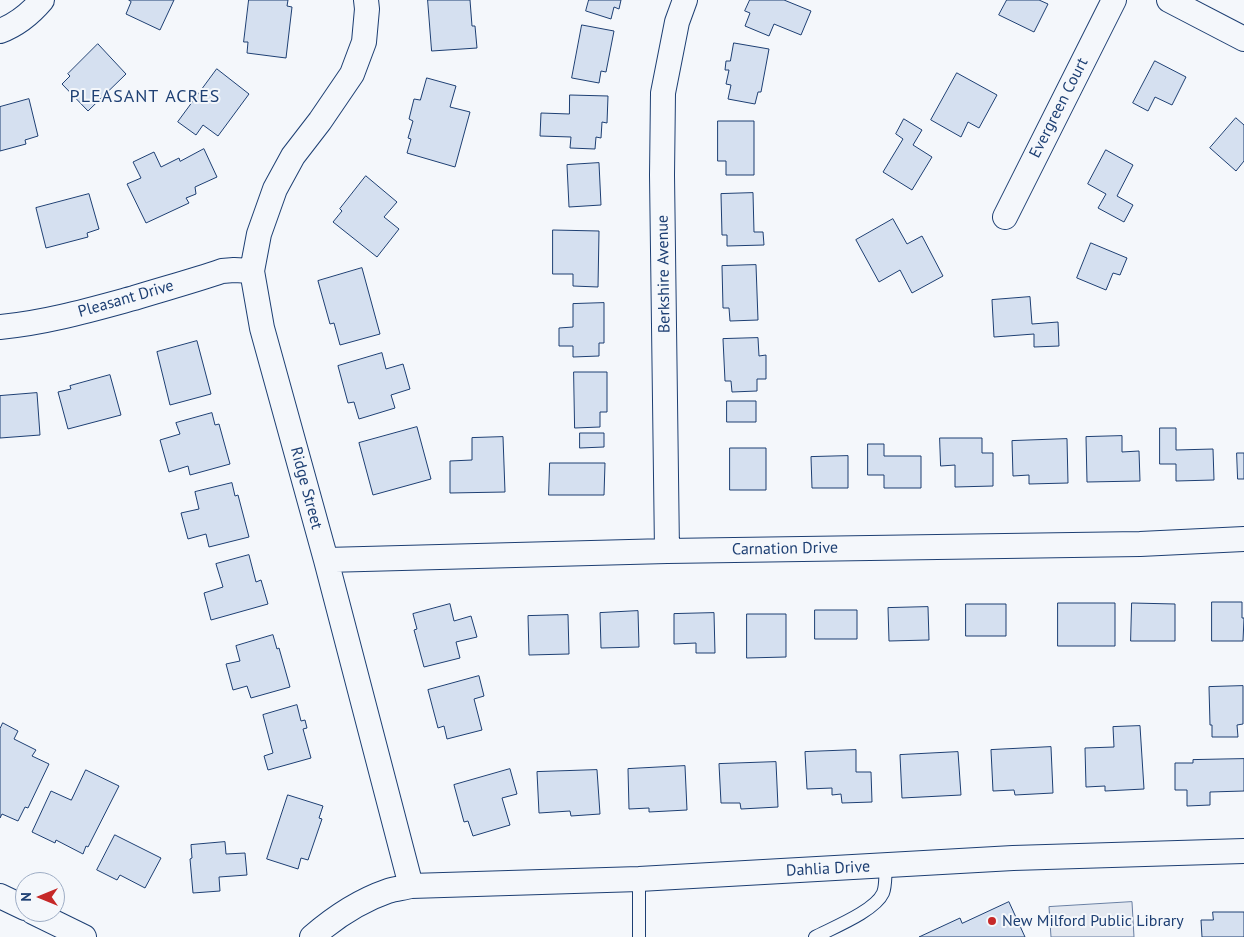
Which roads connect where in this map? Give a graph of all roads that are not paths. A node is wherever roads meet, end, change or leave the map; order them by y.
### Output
1 (42, 0) edge
2 (366, 0) edge
3 (685, 0) edge
4 (1114, 0) edge
5 (1169, 0) edge
6 (0, 31) edge
7 (1244, 39) edge
8 (1005, 217) dead end
9 (252, 271) junction
10 (0, 327) edge
11 (1244, 539) edge
12 (668, 551) junction
13 (326, 560) junction
14 (1244, 851) edge
15 (886, 866) junction
16 (639, 880) junction
17 (411, 886) junction
18 (0, 896) edge
19 (15, 903) edge
20 (53, 922) edge
21 (84, 937) edge
22 (312, 937) edge
23 (639, 937) edge
24 (815, 937) edge

1 - 6 street
2 - 9 street, Ridge Street
3 - 12 street, Berkshire Avenue
4 - 8 street, Evergreen Court
5 - 7 street
9 - 10 street, Pleasant Drive
9 - 13 street, Ridge Street
11 - 12 street, Carnation Drive
12 - 13 street, Carnation Drive
13 - 17 street, Ridge Street
14 - 15 street, Dahlia Drive
15 - 16 street, Dahlia Drive
15 - 24 lane
16 - 17 street, Dahlia Drive
16 - 23 lane
17 - 22 street
18 - 19 street
20 - 21 street

